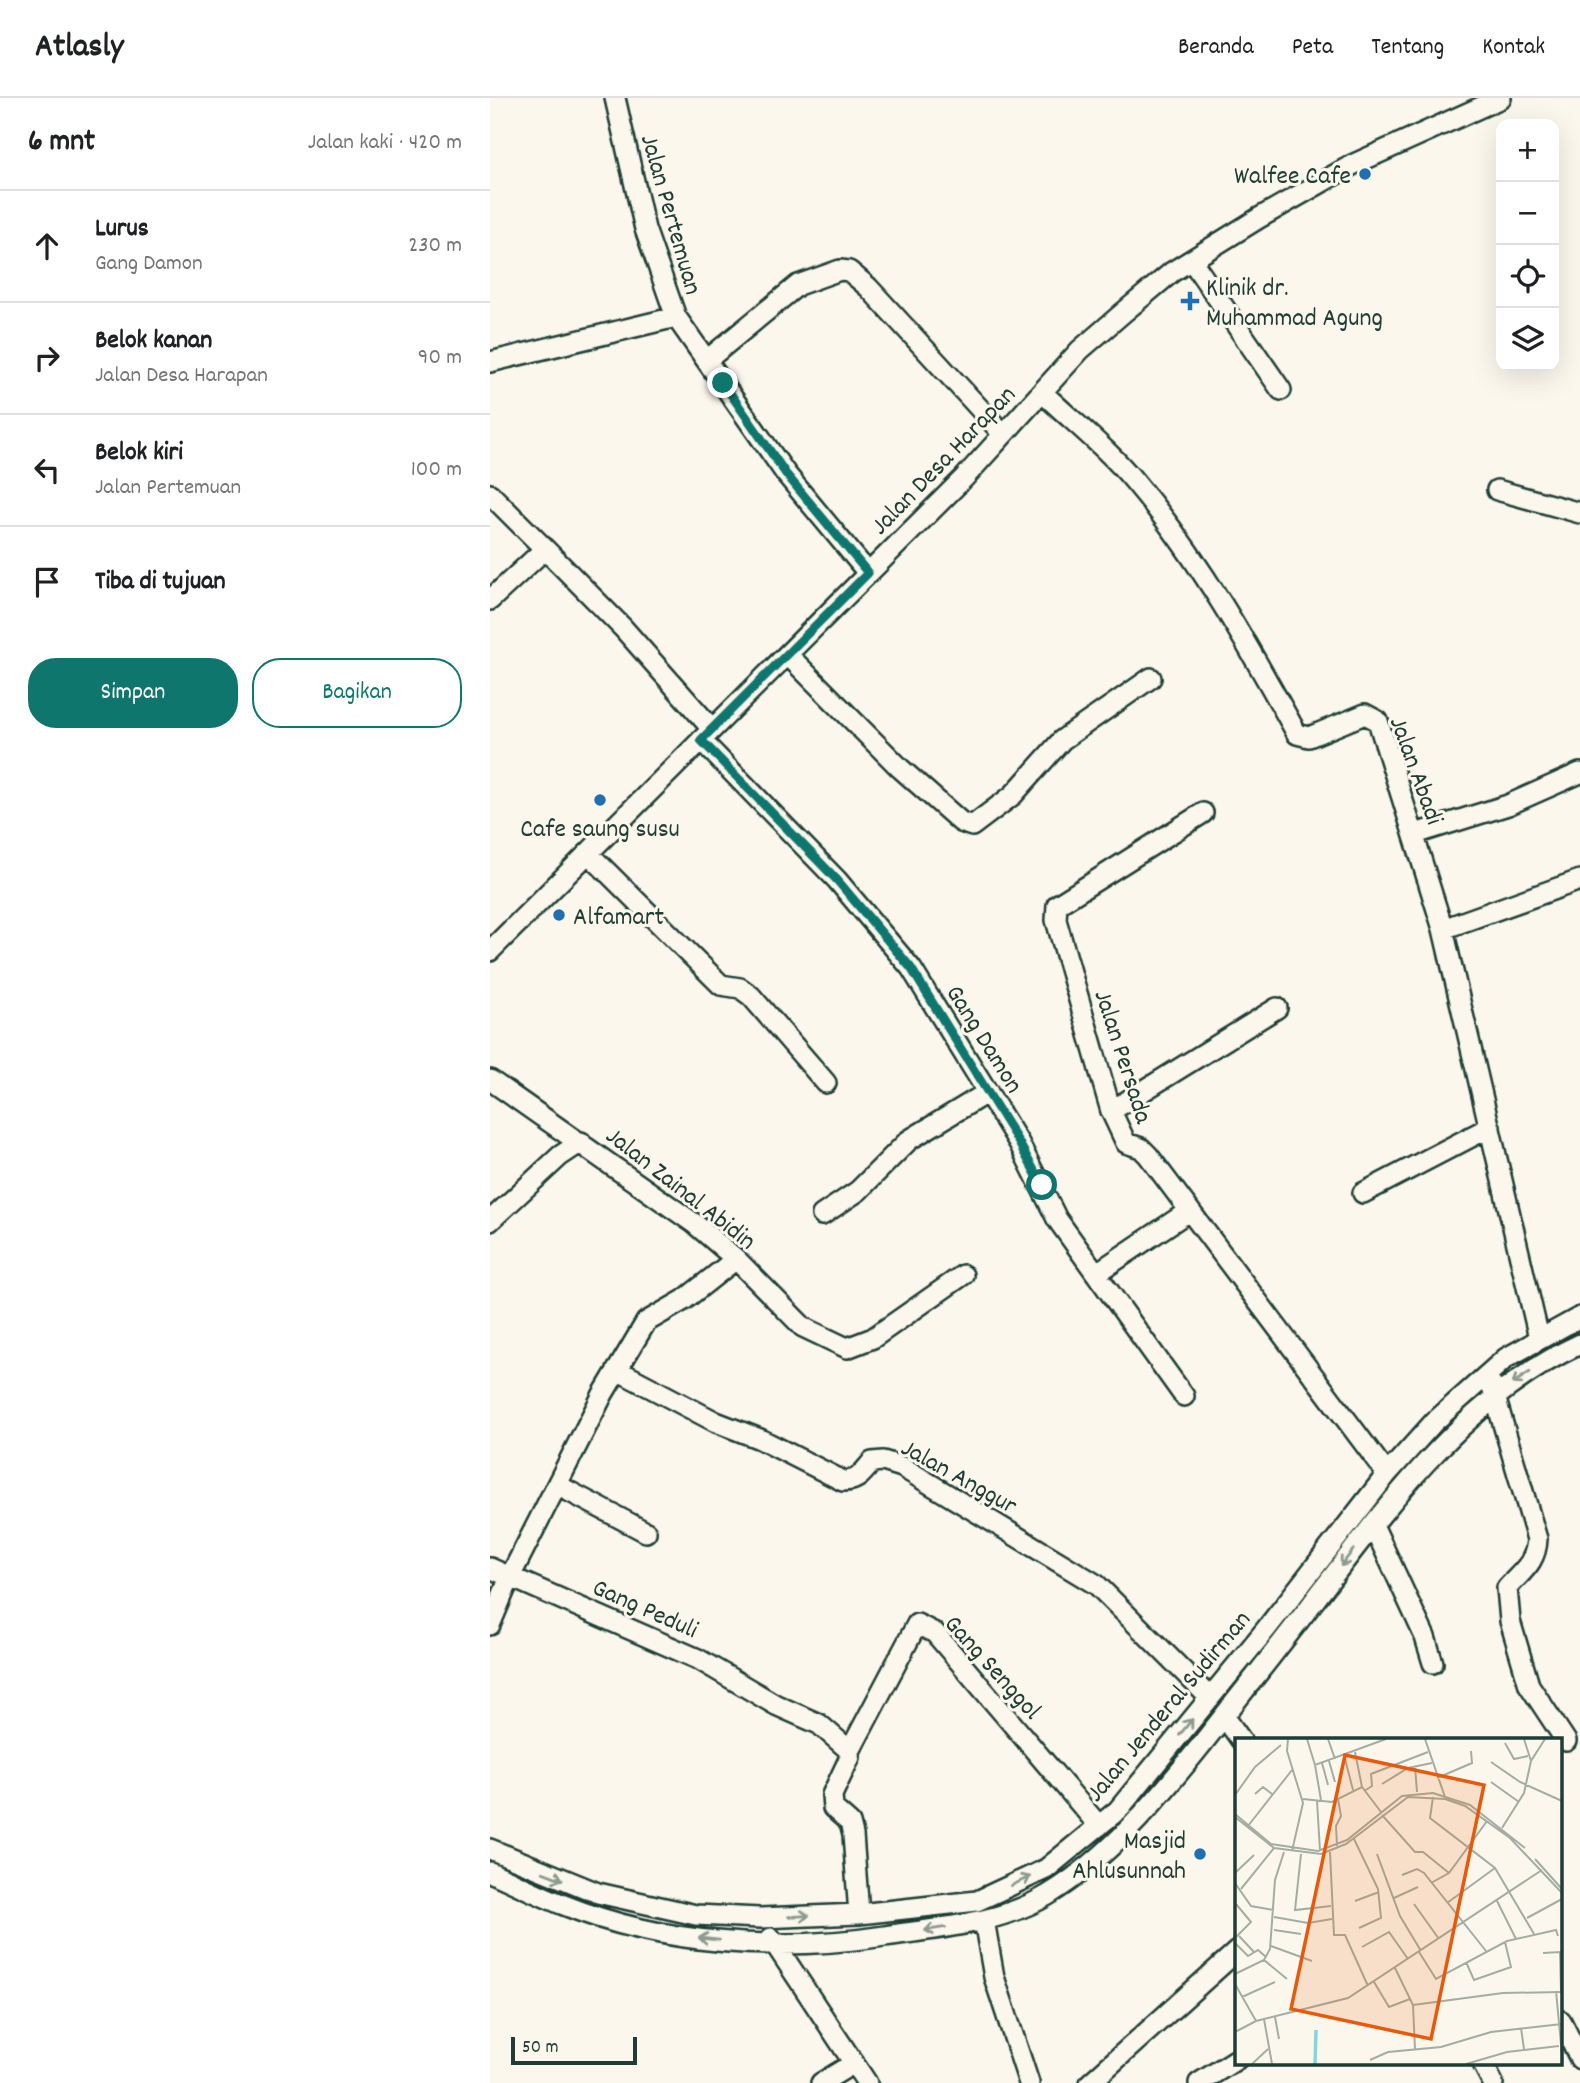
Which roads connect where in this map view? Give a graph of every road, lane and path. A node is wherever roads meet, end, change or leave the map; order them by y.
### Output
1 (615, 98) edge
2 (1501, 98) edge
3 (1192, 261) junction
4 (676, 317) junction
5 (707, 360) junction
6 (490, 362) edge
7 (1281, 390) dead end
8 (1042, 392) junction
9 (1003, 434) junction
10 (1497, 490) dead end
11 (490, 494) edge
12 (1580, 513) edge
13 (545, 549) junction
14 (868, 573) junction
15 (490, 600) edge
16 (788, 655) junction
17 (1151, 678) dead end
18 (706, 734) junction
19 (1580, 773) edge
20 (1203, 813) dead end
21 (1415, 834) junction
22 (588, 853) junction
23 (1580, 880) edge
24 (1443, 929) junction
25 (490, 951) edge
26 (1277, 1008) dead end
27 (490, 1080) edge
28 (826, 1083) dead end
29 (988, 1092) junction
30 (1111, 1111) junction
31 (1490, 1127) junction
32 (581, 1142) junction
33 (1363, 1193) dead end
34 (1189, 1211) junction
35 (822, 1215) dead end
36 (490, 1221) edge
37 (736, 1259) junction
38 (1097, 1273) junction
39 (963, 1275) dead end
40 (1580, 1317) edge
41 (1539, 1338) junction
42 (1580, 1344) edge
43 (617, 1370) junction
44 (1487, 1373) junction
45 (1496, 1394) junction
46 (1184, 1396) dead end
47 (1387, 1474) junction
48 (557, 1485) junction
49 (1373, 1525) junction
50 (646, 1532) dead end
51 (490, 1568) edge
52 (511, 1575) junction
53 (490, 1625) edge
54 (1433, 1663) dead end
55 (1210, 1698) junction
56 (1224, 1716) junction
57 (1240, 1738) edge
58 (1569, 1739) edge
59 (850, 1751) junction
60 (1099, 1826) junction
61 (490, 1849) edge
62 (490, 1872) edge
63 (859, 1914) junction
64 (760, 1918) junction
65 (984, 1920) junction
66 (776, 1946) junction
67 (1235, 1953) edge
68 (1562, 2023) edge
69 (1580, 2059) edge
70 (1235, 2060) edge
71 (854, 2063) junction
72 (1484, 2066) edge
73 (821, 2083) edge
74 (867, 2083) edge
75 (1029, 2083) edge
76 (1090, 2083) edge
77 (1199, 2083) edge
78 (1493, 2083) edge

1 - 4 street, Jalan Pertemuan
2 - 3 street, Jalan Desa Harapan
3 - 7 street
3 - 8 street, Jalan Desa Harapan
4 - 5 street, Jalan Pertemuan
4 - 6 street
5 - 9 street
5 - 14 street, Jalan Pertemuan
8 - 9 street, Jalan Desa Harapan
8 - 21 street, Jalan Abadi
9 - 14 street, Jalan Desa Harapan
10 - 12 street
11 - 13 street, Gang Damon
13 - 15 street
13 - 18 street, Gang Damon
14 - 16 street, Jalan Desa Harapan
16 - 17 street
16 - 18 street, Jalan Desa Harapan
18 - 22 street, Jalan Desa Harapan
18 - 29 street, Gang Damon
19 - 21 street
20 - 30 street, Jalan Persada
21 - 24 street, Jalan Abadi
22 - 25 street, Jalan Desa Harapan
22 - 28 street
23 - 24 street
24 - 31 street, Jalan Abadi
26 - 30 street
27 - 32 street, Jalan Zainal Abidin
29 - 35 street
29 - 38 street, Gang Damon
30 - 34 street, Jalan Persada
31 - 33 street
31 - 41 street, Jalan Abadi
32 - 36 street
32 - 37 street, Jalan Zainal Abidin
34 - 38 street
34 - 47 street, Jalan Persada
37 - 39 street, Jalan Zainal Abidin
37 - 43 street
38 - 46 street, Gang Damon
40 - 41 street, Jalan Jenderal Sudirman
41 - 44 street, Jalan Jenderal Sudirman
42 -> 45 street, Jalan Jenderal Sudirman
43 - 48 street
43 - 55 street, Jalan Anggur
44 - 45 street
44 - 47 street, Jalan Jenderal Sudirman
45 - 49 street, Jalan Jenderal Sudirman
45 - 58 street
47 - 55 street, Jalan Jenderal Sudirman
48 - 50 street
48 - 52 street
49 - 54 street
49 -> 56 street, Jalan Jenderal Sudirman
51 - 52 street, Gang Peduli
52 - 53 street
52 - 59 street, Gang Peduli
60 -> 55 street, Jalan Jenderal Sudirman
56 - 57 street
56 - 65 street, Jalan Jenderal Sudirman
59 - 60 street, Gang Senggol
59 - 63 street
63 -> 60 street, Jalan Jenderal Sudirman
61 -> 64 street, Jalan Jenderal Sudirman
66 -> 62 street, Jalan Jenderal Sudirman
64 -> 63 street, Jalan Jenderal Sudirman
64 - 66 street
65 -> 66 street, Jalan Jenderal Sudirman
65 - 75 street
66 - 71 street
67 - 76 street
68 - 69 street
70 - 77 street
71 - 73 street
71 - 74 street
72 - 78 street

